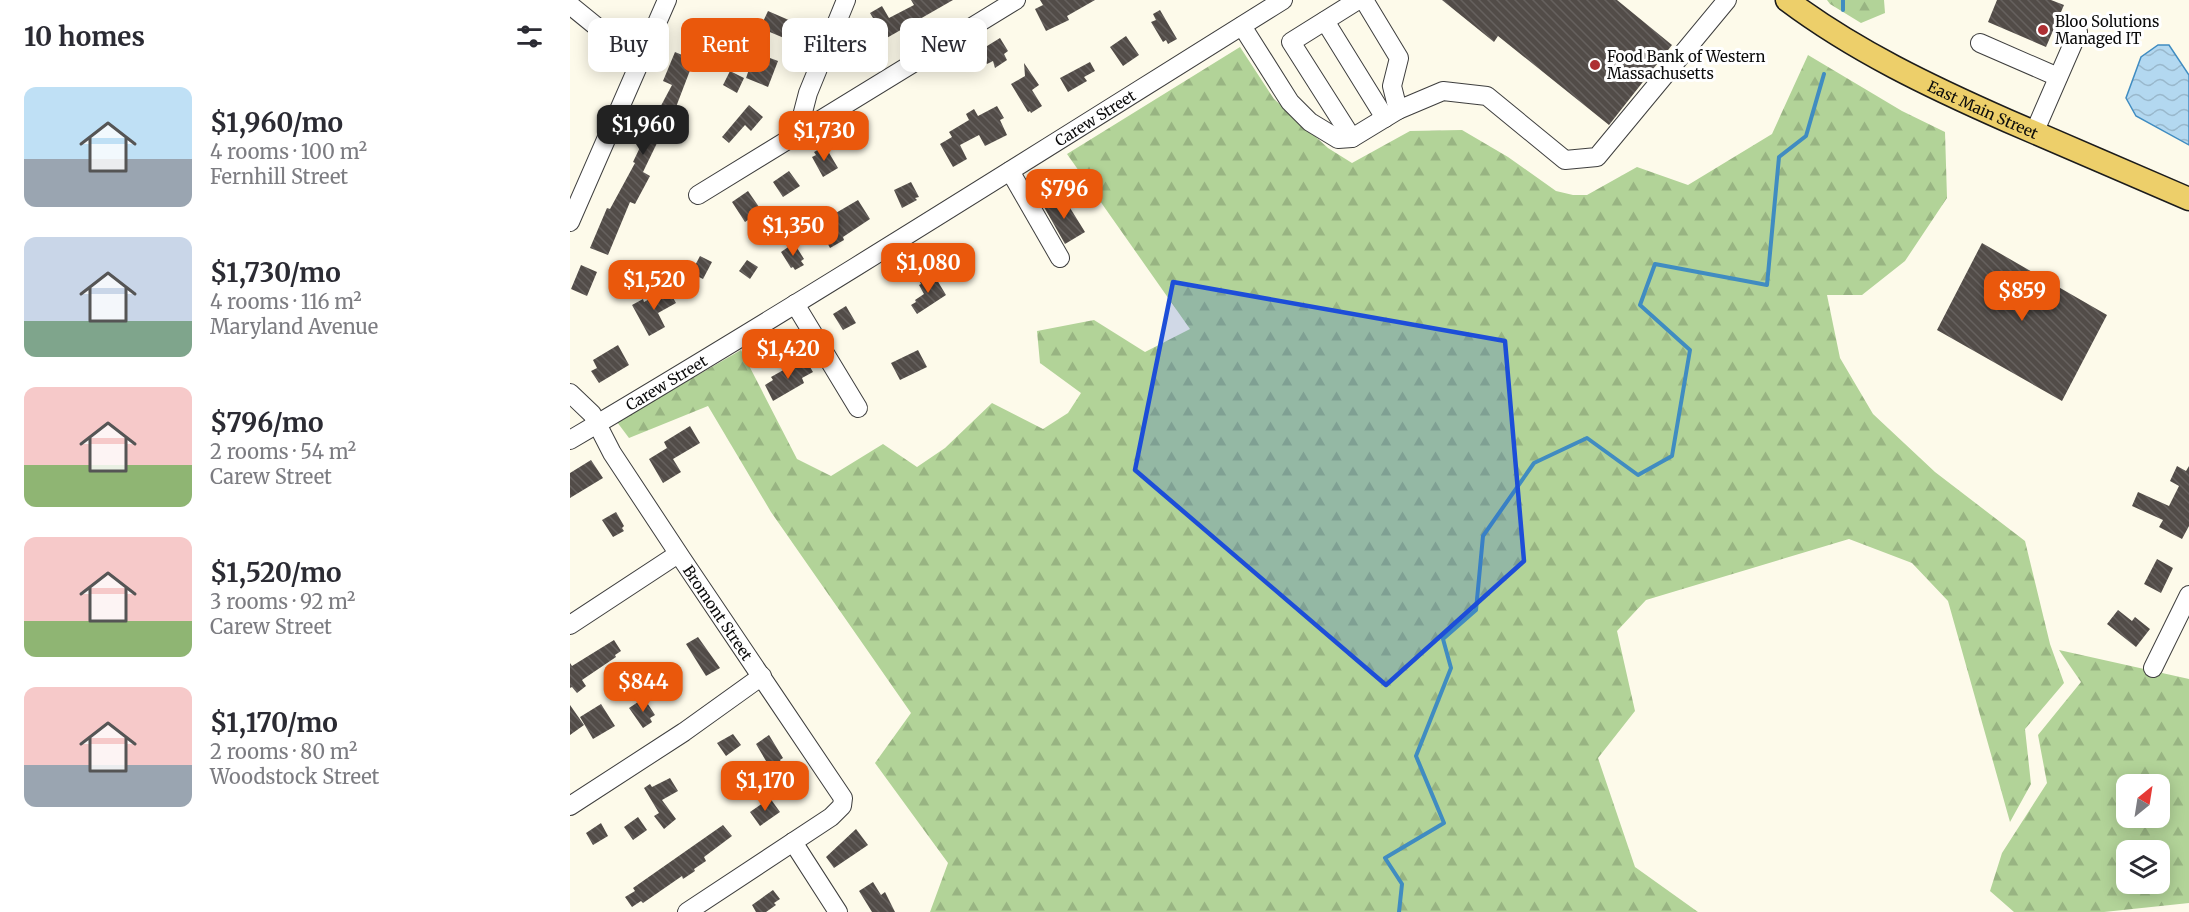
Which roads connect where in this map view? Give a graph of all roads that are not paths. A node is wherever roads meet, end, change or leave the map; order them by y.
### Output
1 (667, 0) edge
2 (846, 0) edge
3 (1016, 0) edge
4 (1283, 0) edge
5 (1358, 0) edge
6 (1364, 0) edge
7 (1727, 0) edge
8 (1787, 0) edge
9 (570, 5) edge
10 (659, 18) edge
11 (588, 20) edge
12 (1325, 21) junction
13 (1242, 26) junction
14 (2078, 32) dead end
15 (1980, 44) dead end
16 (635, 72) edge
17 (2058, 77) junction
18 (1391, 114) junction
19 (804, 130) junction
20 (2034, 133) junction
21 (1352, 138) junction
22 (1010, 171) junction
23 (576, 192) edge
24 (698, 195) dead end
25 (2189, 199) edge
26 (570, 222) edge
27 (1060, 258) dead end
28 (795, 304) junction
29 (570, 393) edge
30 (858, 408) dead end
31 (597, 424) junction
32 (570, 440) edge
33 (678, 554) junction
34 (2189, 595) edge
35 (570, 625) edge
36 (2153, 668) dead end
37 (762, 676) junction
38 (570, 806) edge
39 (793, 842) junction
40 (687, 912) edge
41 (838, 912) edge

1 - 10 street
2 - 19 street
3 - 19 street
4 - 13 street, Carew Street
5 - 12 street
6 - 18 street
7 - 18 street
8 - 20 main road, East Main Street
9 - 11 street
12 - 18 street
12 - 21 street
13 - 21 street
13 - 22 street, Carew Street
14 - 17 street
15 - 17 street
16 - 23 street
17 - 20 street
18 - 21 street
19 - 24 street
20 - 25 main road, East Main Street
22 - 27 street
22 - 28 street, Carew Street
23 - 26 street
28 - 30 street
28 - 31 street, Carew Street
29 - 31 street, Bromont Street
31 - 32 street, Carew Street
31 - 33 street, Bromont Street
33 - 35 street
33 - 37 street, Bromont Street
34 - 36 street
37 - 38 street
37 - 39 street, Bromont Street
39 - 40 street
39 - 41 street

